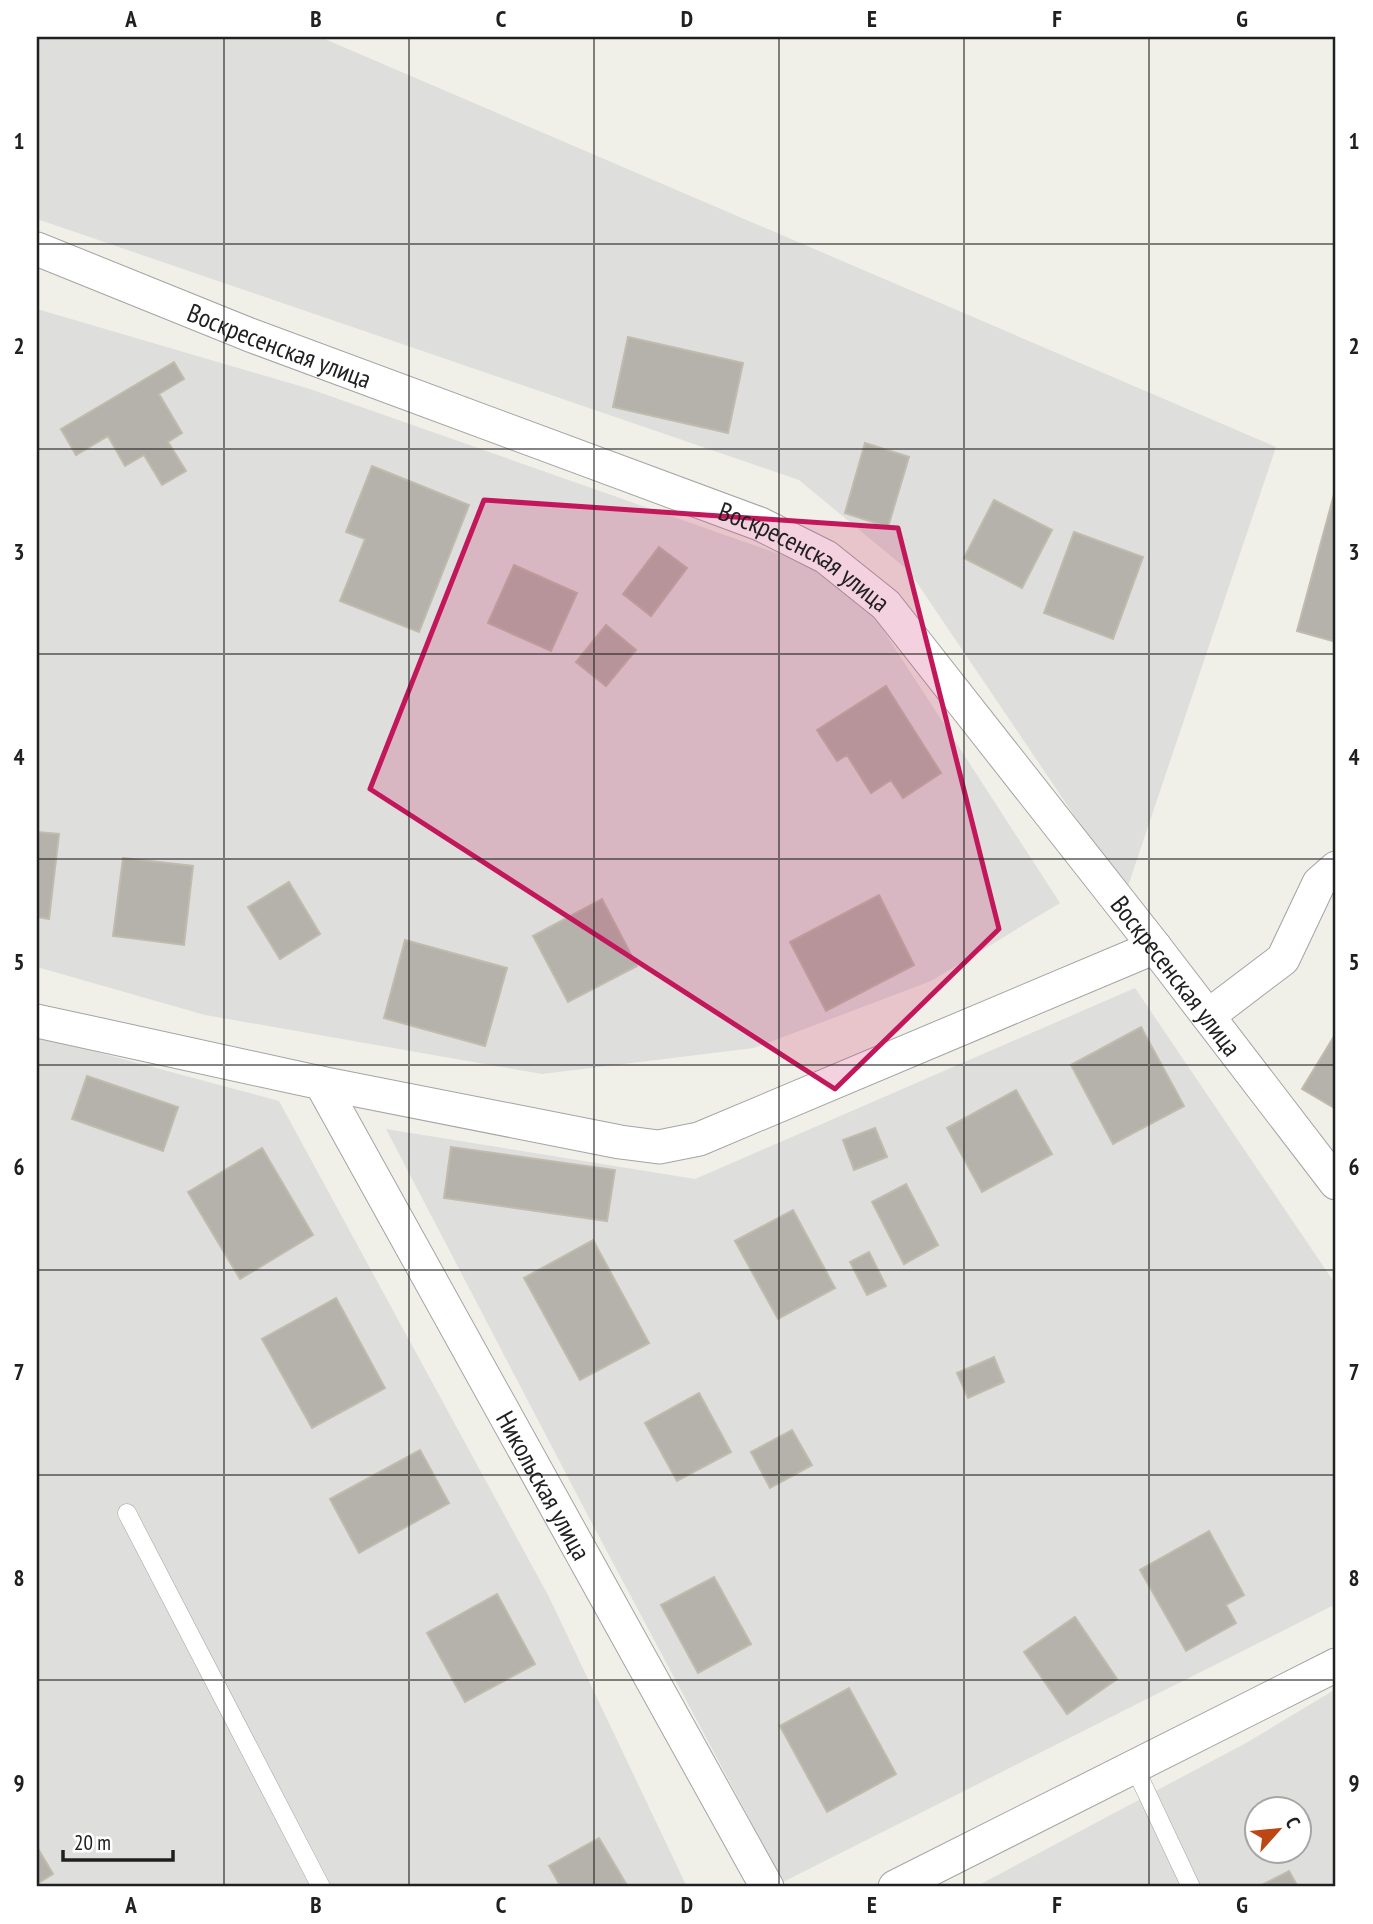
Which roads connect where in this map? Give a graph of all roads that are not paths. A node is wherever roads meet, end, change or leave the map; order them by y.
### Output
1 (37, 249) edge
2 (1336, 868) edge
3 (1155, 947) junction
4 (1208, 1016) junction
5 (37, 1021) edge
6 (321, 1083) junction
7 (1336, 1183) edge
8 (127, 1513) dead end
9 (1336, 1665) edge
10 (1133, 1766) junction
11 (321, 1887) edge
12 (767, 1887) edge
13 (895, 1887) edge
14 (1191, 1887) edge

1 - 3 street, Воскресенская улица
2 - 4 street
3 - 4 street, Воскресенская улица
3 - 6 street
4 - 7 street, Воскресенская улица
5 - 6 street
6 - 12 street, Никольская улица
8 - 11 lane
9 - 10 street
10 - 13 street
10 - 14 lane

